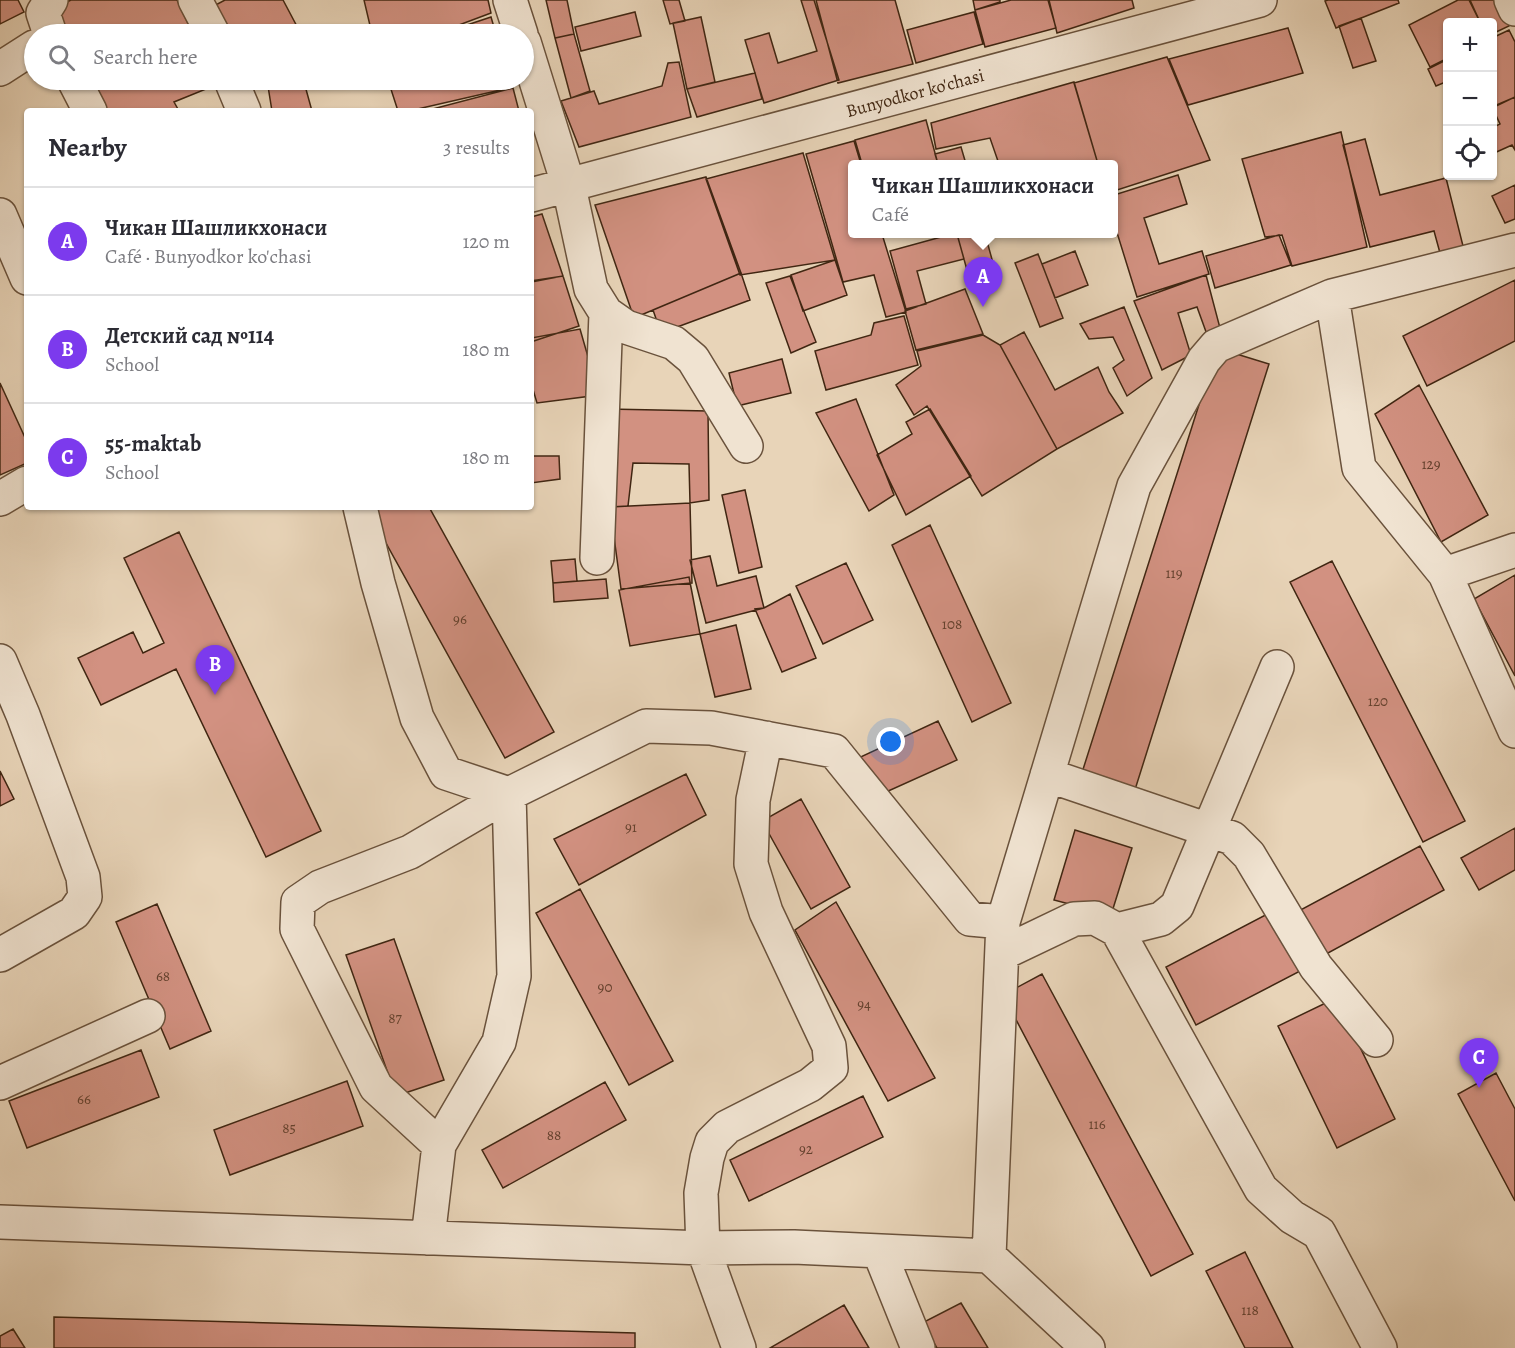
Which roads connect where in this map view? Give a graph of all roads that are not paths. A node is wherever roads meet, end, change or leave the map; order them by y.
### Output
1 (51, 0) edge
2 (195, 0) edge
3 (510, 0) edge
4 (1260, 0) edge
5 (1511, 0) edge
6 (1515, 9) edge
7 (47, 24) edge
8 (208, 24) edge
9 (518, 24) edge
10 (24, 53) edge
11 (0, 69) edge
12 (534, 74) edge
13 (79, 90) edge
14 (235, 90) edge
15 (88, 108) edge
16 (243, 108) edge
17 (569, 187) junction
18 (534, 194) edge
19 (0, 215) edge
20 (1515, 250) edge
21 (24, 271) edge
22 (1332, 296) junction
23 (606, 313) junction
24 (746, 446) dead end
25 (24, 485) edge
26 (0, 499) edge
27 (361, 510) edge
28 (1515, 550) edge
29 (597, 558) dead end
30 (1445, 574) junction
31 (0, 661) edge
32 (1277, 667) dead end
33 (11, 720) edge
34 (1515, 730) edge
35 (766, 738) junction
36 (1047, 775) junction
37 (509, 794) junction
38 (1210, 828) junction
39 (1117, 930) junction
40 (1003, 938) junction
41 (0, 955) edge
42 (148, 1016) dead end
43 (1376, 1040) dead end
44 (0, 1083) edge
45 (439, 1144) junction
46 (0, 1222) edge
47 (428, 1238) junction
48 (703, 1248) junction
49 (879, 1251) junction
50 (989, 1256) junction
51 (739, 1348) edge
52 (918, 1348) edge
53 (1088, 1348) edge
54 (1380, 1348) edge

1 - 7 street
2 - 8 street
3 - 9 street
4 - 17 street, Bunyodkor ko'chasi
5 - 6 street
10 - 11 street
12 - 17 street
13 - 15 street
14 - 16 street
17 - 18 street, Bunyodkor ko'chasi
17 - 23 street
19 - 21 street
20 - 22 street
22 - 30 street
22 - 36 street
23 - 24 street
23 - 29 street
25 - 26 street
27 - 37 street
28 - 30 street
30 - 34 street
31 - 33 street
32 - 38 street
33 - 41 street
35 - 37 street
35 - 40 street
35 - 48 street
36 - 38 street
36 - 40 street
37 - 45 street
37 - 45 street
38 - 39 street
38 - 43 street
39 - 40 street
39 - 54 street
40 - 50 street
42 - 44 street
45 - 47 street
46 - 47 street
47 - 48 street
48 - 49 street
48 - 51 street
49 - 50 street
49 - 52 street
50 - 53 street

